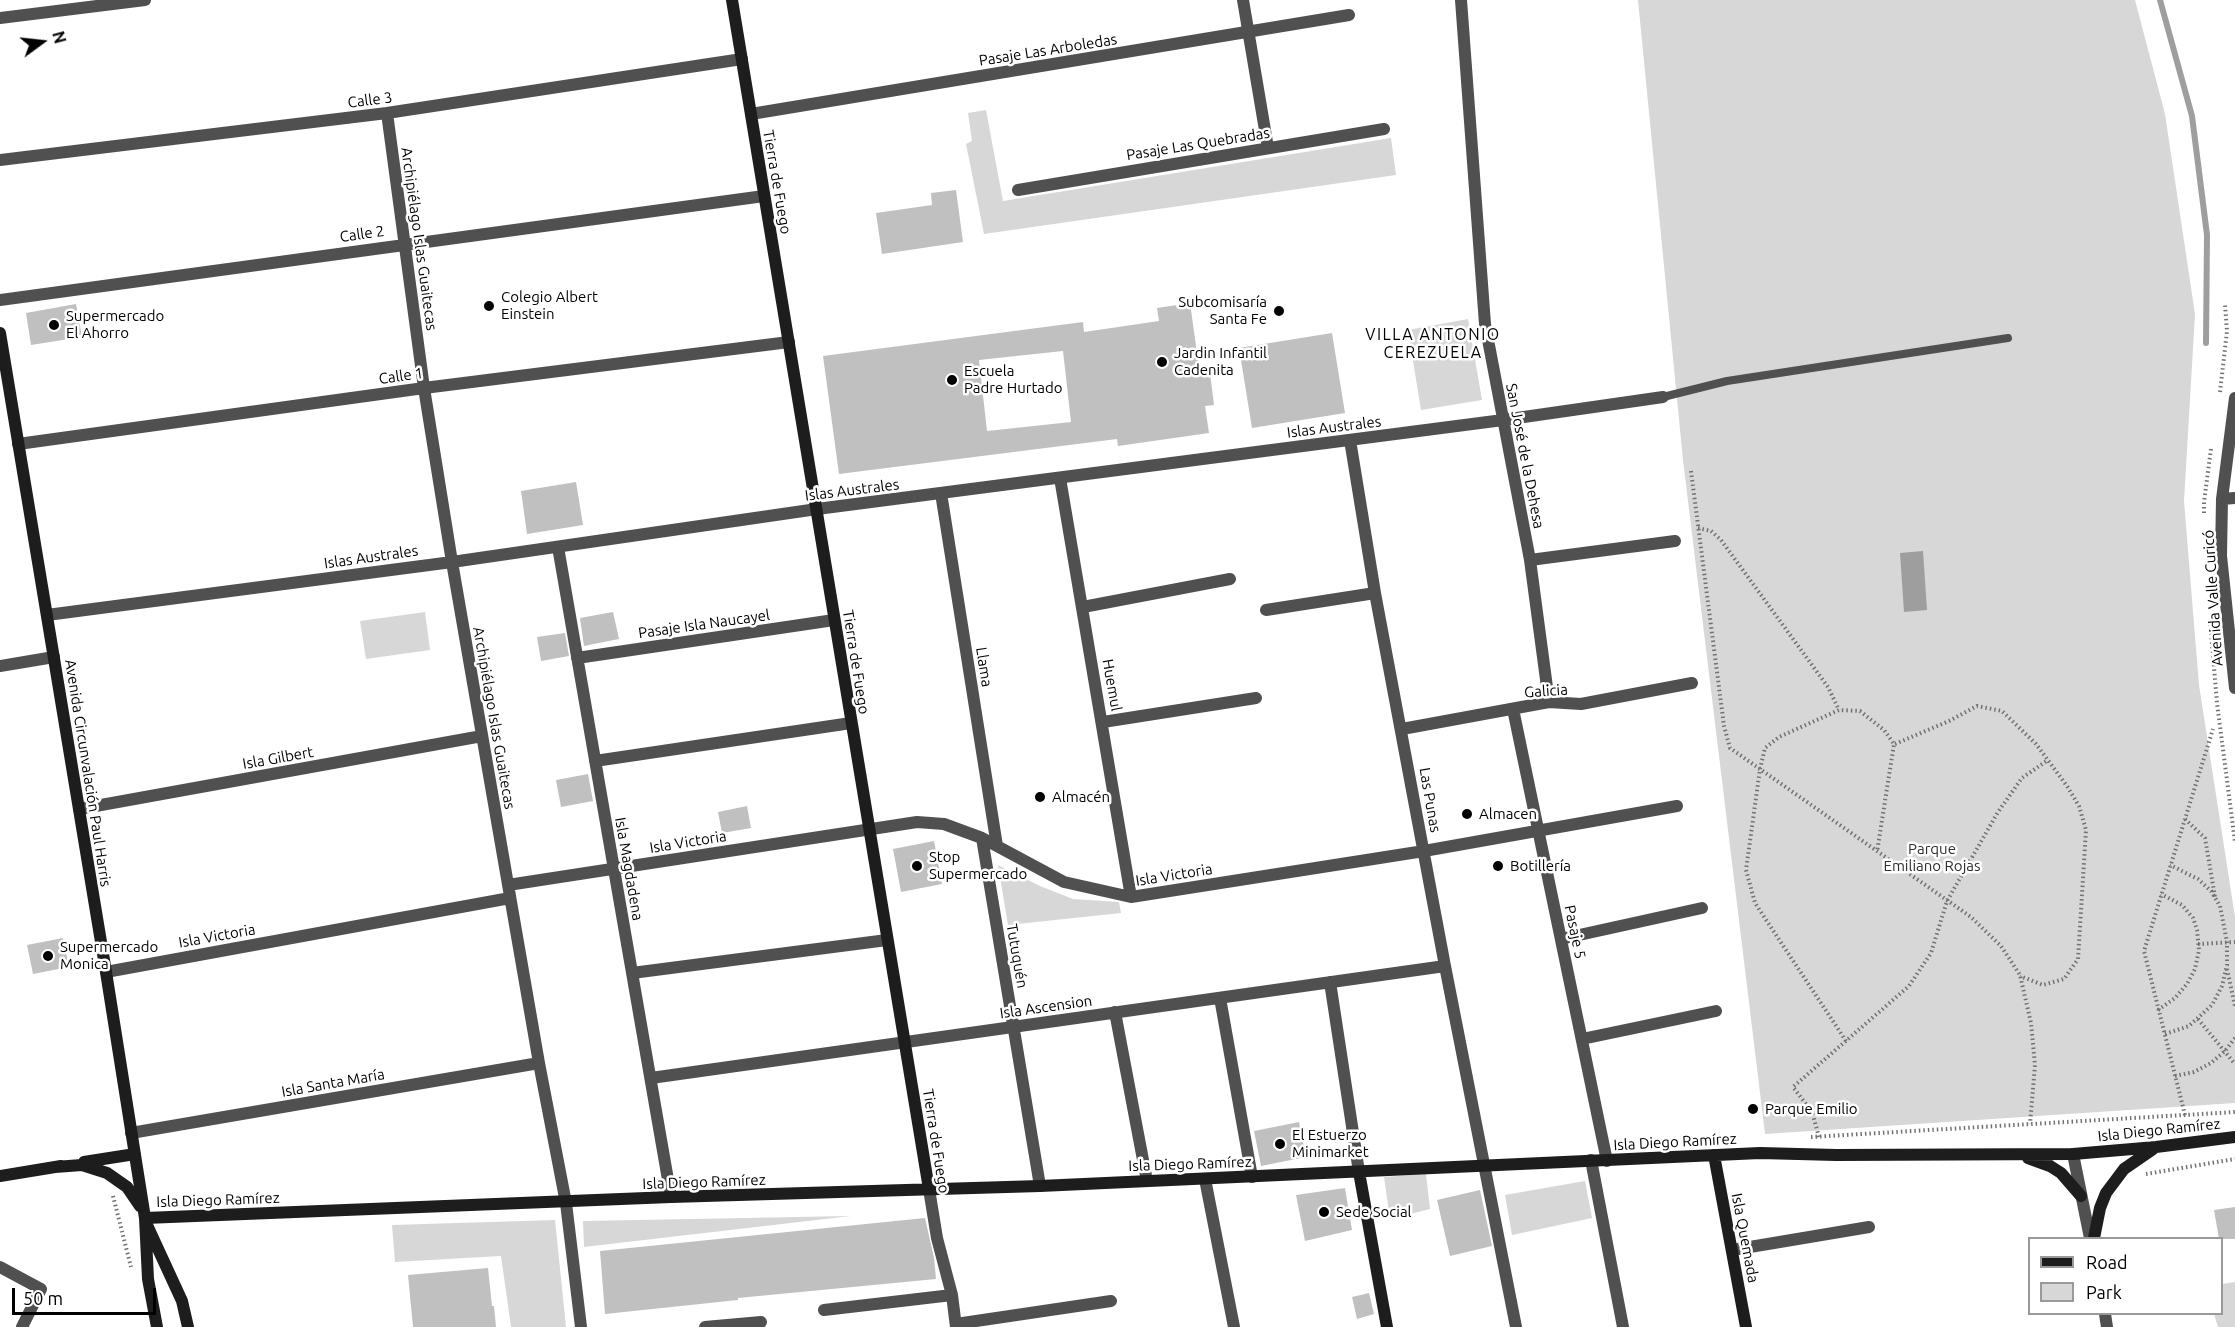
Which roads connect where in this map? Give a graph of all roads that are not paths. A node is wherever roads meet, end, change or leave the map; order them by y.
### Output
1 (145, 0) edge
2 (732, 0) edge
3 (1243, 0) edge
4 (1461, 0) edge
5 (1349, 15) dead end
6 (0, 18) edge
7 (1249, 32) junction
8 (742, 59) junction
9 (387, 113) junction
10 (751, 114) junction
11 (1384, 129) dead end
12 (1268, 148) junction
13 (0, 160) edge
14 (1018, 190) dead end
15 (765, 196) junction
16 (405, 244) junction
17 (0, 300) edge
18 (0, 333) edge
19 (2008, 338) dead end
20 (789, 342) junction
21 (424, 388) junction
22 (1663, 397) joint
23 (2235, 398) edge
24 (1503, 420) junction
25 (1350, 440) junction
26 (18, 444) junction
27 (1060, 478) junction
28 (941, 494) junction
29 (2229, 499) edge
30 (817, 510) junction
31 (1675, 541) dead end
32 (558, 547) junction
33 (1530, 560) junction
34 (452, 562) junction
35 (1230, 579) dead end
36 (1375, 593) junction
37 (1083, 607) junction
38 (1266, 610) dead end
39 (47, 615) junction
40 (834, 620) junction
41 (54, 657) junction
42 (577, 658) junction
43 (0, 666) edge
44 (1692, 683) dead end
45 (2235, 688) edge
46 (1256, 698) dead end
47 (1549, 702) junction
48 (1513, 709) junction
49 (1103, 722) junction
50 (851, 723) junction
51 (1402, 729) junction
52 (482, 736) junction
53 (595, 761) junction
54 (1677, 806) dead end
55 (79, 809) junction
56 (868, 830) junction
57 (1538, 830) junction
58 (982, 838) junction
59 (997, 846) junction
60 (1424, 851) junction
61 (614, 869) junction
62 (508, 885) junction
63 (1131, 897) junction
64 (510, 898) junction
65 (1702, 908) dead end
66 (1561, 939) junction
67 (887, 940) junction
68 (1445, 966) junction
69 (106, 972) junction
70 (632, 974) junction
71 (1330, 982) junction
72 (1220, 998) junction
73 (1716, 1011) dead end
74 (1115, 1012) junction
75 (1014, 1027) junction
76 (1582, 1039) junction
77 (904, 1042) junction
78 (539, 1063) junction
79 (651, 1078) junction
80 (131, 1133) junction
81 (2235, 1137) edge
82 (2156, 1147) junction
83 (135, 1154) junction
84 (2012, 1154) junction
85 (2073, 1154) junction
86 (1714, 1155) junction
87 (1591, 1160) junction
88 (1607, 1161) junction
89 (1484, 1165) junction
90 (55, 1167) junction
91 (1359, 1172) junction
92 (0, 1176) edge
93 (1252, 1177) junction
94 (1205, 1179) junction
95 (1147, 1181) junction
96 (1040, 1186) junction
97 (929, 1189) junction
98 (2081, 1196) junction
99 (671, 1197) junction
100 (566, 1203) junction
101 (145, 1218) junction
102 (1869, 1227) dead end
103 (2091, 1237) edge
104 (2093, 1237) edge
105 (1732, 1250) junction
106 (0, 1267) edge
107 (952, 1295) junction
108 (1111, 1301) dead end
109 (824, 1310) dead end
110 (761, 1322) dead end
111 (956, 1325) edge
112 (22, 1327) edge
113 (157, 1327) edge
114 (188, 1327) edge
115 (581, 1327) edge
116 (705, 1327) edge
117 (1234, 1327) edge
118 (1387, 1327) edge
119 (1516, 1327) edge
120 (1623, 1327) edge
121 (1746, 1327) edge

1 - 6 street
2 - 8 street, Tierra de Fuego
3 - 7 street
4 - 24 street, San José de la Dehesa
5 - 7 street, Pasaje Las Arboledas
7 - 10 street, Pasaje Las Arboledas
7 - 12 street
8 - 9 street, Calle 3
8 - 10 street, Tierra de Fuego
9 - 13 street, Calle 3
9 - 16 street, Archipiélago Islas Guaitecas
10 - 15 street, Tierra de Fuego
11 - 12 street, Pasaje Las Quebradas
12 - 14 street, Pasaje Las Quebradas
15 - 16 street, Calle 2
15 - 20 street, Tierra de Fuego
16 - 17 street, Calle 2
16 - 21 street, Archipiélago Islas Guaitecas
18 - 26 street, Avenida Circunvalación Paul Harris
19 - 22 lane
20 - 21 street, Calle 1
20 - 30 street, Tierra de Fuego
21 - 26 street, Calle 1
21 - 34 street, Archipiélago Islas Guaitecas
22 - 24 street, Islas Australes
23 - 29 street, Avenida Valle Curicó
24 - 25 street, Islas Australes
24 - 33 street, San José de la Dehesa
25 - 27 street, Islas Australes
25 - 36 street, Las Punas
26 - 39 street, Avenida Circunvalación Paul Harris
27 - 28 street, Islas Australes
27 - 37 street, Huemul
28 - 30 street, Islas Australes
28 - 59 street, Llama
29 - 45 street, Avenida Valle Curicó
30 - 32 street, Islas Australes
30 - 40 street, Tierra de Fuego
31 - 33 street
32 - 34 street, Islas Australes
32 - 42 street, Isla Magdadena
33 - 47 street, San José de la Dehesa
34 - 39 street, Islas Australes
34 - 52 street, Archipiélago Islas Guaitecas
35 - 37 street
36 - 38 street
36 - 51 street, Las Punas
37 - 49 street, Huemul
39 - 41 street, Avenida Circunvalación Paul Harris
40 - 42 street, Pasaje Isla Naucayel
40 - 50 street, Tierra de Fuego
41 - 43 street
41 - 55 street, Avenida Circunvalación Paul Harris
42 - 53 street, Isla Magdadena
44 - 47 street, Galicia
46 - 49 street
47 - 48 street, Galicia
48 - 51 street, Galicia
48 - 57 street, Pasaje 5
49 - 63 street, Huemul
50 - 53 street
50 - 56 street, Tierra de Fuego
51 - 60 street, Las Punas
52 - 55 street, Isla Gilbert
52 - 62 street, Archipiélago Islas Guaitecas
53 - 61 street, Isla Magdadena
54 - 57 street, Isla Victoria
55 - 69 street, Avenida Circunvalación Paul Harris
56 - 58 street, Isla Victoria
56 - 61 street, Isla Victoria
56 - 67 street, Tierra de Fuego
57 - 60 street, Isla Victoria
57 - 66 street, Pasaje 5
58 - 59 street, Isla Victoria
58 - 75 street, Tutuquén
59 - 63 street, Isla Victoria
60 - 63 street, Isla Victoria
60 - 68 street, Las Punas
61 - 62 street, Isla Victoria
61 - 70 street, Isla Magdadena
62 - 64 street, Archipiélago Islas Guaitecas
64 - 69 street, Isla Victoria
64 - 78 street, Archipiélago Islas Guaitecas
65 - 66 street
66 - 76 street, Pasaje 5
67 - 70 street
67 - 77 street, Tierra de Fuego
68 - 71 street, Isla Ascension
68 - 89 street, Las Punas
69 - 80 street, Avenida Circunvalación Paul Harris
70 - 79 street, Isla Magdadena
71 - 72 street, Isla Ascension
71 - 91 street
72 - 74 street, Isla Ascension
72 - 93 street
73 - 76 street
74 - 75 street, Isla Ascension
74 - 95 street
75 - 77 street, Isla Ascension
75 - 96 street, Tutuquén
76 - 88 street, Pasaje 5
77 - 79 street, Isla Ascension
77 - 97 street, Tierra de Fuego
78 - 80 street, Isla Santa María
78 - 100 street, Archipiélago Islas Guaitecas
79 - 99 street, Isla Magdadena
80 - 83 street, Avenida Circunvalación Paul Harris
81 - 82 street, Isla Diego Ramírez
82 - 85 street, Isla Diego Ramírez
82 - 104 street
83 - 90 street
83 - 101 street, Avenida Circunvalación Paul Harris
84 - 85 street, Isla Diego Ramírez
84 - 86 street, Isla Diego Ramírez
84 - 98 street
85 - 98 street
86 - 88 street, Isla Diego Ramírez
86 - 105 street, Isla Quemada
87 - 88 street, Isla Diego Ramírez
87 - 89 street, Isla Diego Ramírez
87 - 120 street
89 - 91 street, Isla Diego Ramírez
89 - 119 street, Las Punas
90 - 92 street
90 - 101 street
91 - 93 street, Isla Diego Ramírez
91 - 118 street
93 - 94 street, Isla Diego Ramírez
94 - 95 street, Isla Diego Ramírez
94 - 117 street
95 - 96 street, Isla Diego Ramírez
96 - 97 street, Isla Diego Ramírez
97 - 99 street, Isla Diego Ramírez
97 - 107 street, Tierra de Fuego
98 - 103 street
99 - 100 street, Isla Diego Ramírez
100 - 101 street, Isla Diego Ramírez
100 - 115 street, Archipiélago Islas Guaitecas
101 - 113 street, Avenida Circunvalación Paul Harris
101 - 114 street, Avenida Circunvalación Paul Harris
102 - 105 street
105 - 121 street, Isla Quemada
106 - 112 street
107 - 109 street
107 - 111 street, Tierra de Fuego
108 - 111 street
110 - 116 street

